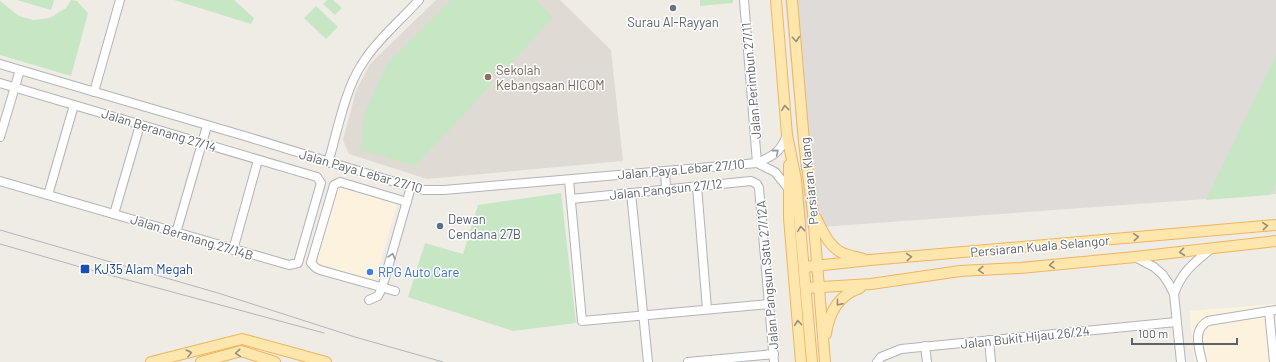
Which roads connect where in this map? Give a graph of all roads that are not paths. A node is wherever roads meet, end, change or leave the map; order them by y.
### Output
1 (120, 0) edge
2 (419, 0) edge
3 (744, 0) edge
4 (776, 0) edge
5 (792, 0) edge
6 (0, 64) edge
7 (20, 70) junction
8 (0, 83) edge
9 (14, 88) junction
10 (94, 92) junction
11 (74, 105) junction
12 (140, 125) junction
13 (207, 126) junction
14 (787, 135) junction
15 (0, 138) edge
16 (202, 143) junction
17 (789, 147) junction
18 (258, 160) junction
19 (757, 162) junction
20 (328, 163) junction
21 (665, 171) junction
22 (317, 178) joint
23 (569, 180) junction
24 (0, 181) edge
25 (697, 186) junction
26 (411, 187) junction
27 (759, 188) joint
28 (788, 188) junction
29 (666, 189) junction
30 (631, 193) junction
31 (48, 195) junction
32 (571, 198) junction
33 (407, 202) junction
34 (813, 213) junction
35 (114, 214) junction
36 (1276, 225) edge
37 (176, 233) junction
38 (1276, 241) edge
39 (1212, 248) junction
40 (232, 250) junction
41 (1135, 257) junction
42 (870, 260) junction
43 (817, 266) junction
44 (805, 268) junction
45 (871, 284) junction
46 (819, 287) junction
47 (382, 288) junction
48 (806, 288) junction
49 (395, 291) dead end
50 (1174, 294) junction
51 (369, 300) dead end
52 (769, 304) junction
53 (707, 309) junction
54 (1272, 310) edge
55 (643, 315) junction
56 (1176, 322) junction
57 (989, 340) junction
58 (925, 346) junction
59 (824, 349) junction
60 (774, 358) edge
61 (713, 361) edge
62 (151, 362) edge
63 (201, 362) edge
64 (275, 362) edge
65 (326, 362) edge
66 (648, 362) edge
67 (688, 362) edge
68 (801, 362) edge
69 (812, 362) edge
70 (825, 362) edge
71 (877, 362) edge
72 (927, 362) edge
73 (991, 362) edge
74 (1181, 362) edge
75 (1202, 362) edge
76 (1274, 362) edge

1 - 10 street
2 - 20 street
3 - 19 street, Jalan Perimbun 27/11
14 -> 4 main road, Persiaran Klang
5 -> 34 main road, Persiaran Klang
6 - 7 street, Jalan Paya Lebar 27/10
7 - 9 street
7 - 10 street, Jalan Paya Lebar 27/10
8 - 9 street, Jalan Beranang 27/14
9 - 11 street, Jalan Beranang 27/14
9 - 15 street
10 - 13 street, Jalan Paya Lebar 27/10
11 - 12 street, Jalan Beranang 27/14
11 - 31 street
12 - 16 street, Jalan Beranang 27/14
12 - 35 street
13 - 16 street
13 - 20 street, Jalan Paya Lebar 27/10
14 - 17 main road, Persiaran Klang
19 -> 14 street, Jalan Paya Lebar 27/10
16 - 18 street, Jalan Beranang 27/14
16 - 37 street
17 - 28 main road, Persiaran Klang
44 -> 17 main road, Persiaran Klang
18 - 22 street, Jalan Beranang 27/14
18 - 40 street
19 - 21 street, Jalan Paya Lebar 27/10
19 - 28 street, Jalan Paya Lebar 27/10
20 - 26 street, Jalan Paya Lebar 27/10
21 - 23 street, Jalan Paya Lebar 27/10
21 - 29 street
22 - 40 street, Jalan Beranang 27/14B
23 - 26 street, Jalan Paya Lebar 27/10
23 - 32 street
24 - 31 street, Jalan Beranang 27/14B
25 - 27 street, Jalan Pangsun 27/12
25 - 29 street, Jalan Pangsun 27/12
25 - 53 street
26 - 33 street
27 - 52 street, Jalan Pangsun Satu 27/12A
68 -> 28 main road, Persiaran Klang
29 - 30 street, Jalan Pangsun 27/12
30 - 32 street, Jalan Pangsun 27/12
30 - 55 street
31 - 35 street, Jalan Beranang 27/14B
32 - 55 street
47 -> 33 street
33 - 47 street
34 - 42 main road
34 - 43 main road, Persiaran Klang
35 - 37 street, Jalan Beranang 27/14B
42 -> 36 main road, Persiaran Kuala Selangor
37 - 40 street, Jalan Beranang 27/14B
38 - 39 main road, Persiaran Kuala Selangor
39 -> 41 main road, Persiaran Kuala Selangor
39 - 50 street
41 -> 45 main road, Persiaran Kuala Selangor
41 - 50 street
42 - 43 main road, Persiaran Kuala Selangor
43 - 44 main road, Persiaran Kuala Selangor
43 - 46 main road, Persiaran Klang
44 - 48 main road, Persiaran Klang
45 - 46 main road, Persiaran Kuala Selangor
45 -> 59 main road
46 - 48 main road, Persiaran Kuala Selangor
46 - 59 main road, Persiaran Klang
47 - 49 street
47 - 51 street
48 - 69 main road, Persiaran Klang
50 - 56 street
52 - 53 street
52 - 60 street, Jalan Pangsun Satu 27/12A
53 - 55 street
54 - 75 street
54 - 76 street
55 - 66 street
56 - 57 street, Jalan Bukit Hijau 26/24
56 - 74 street
57 - 58 street, Jalan Bukit Hijau 26/24
57 - 73 street
58 - 71 street, Jalan Bukit Hijau 26/24
58 - 72 street
59 - 70 main road, Persiaran Klang
60 - 61 street
61 - 67 street
62 -> 65 main road
64 -> 63 main road

